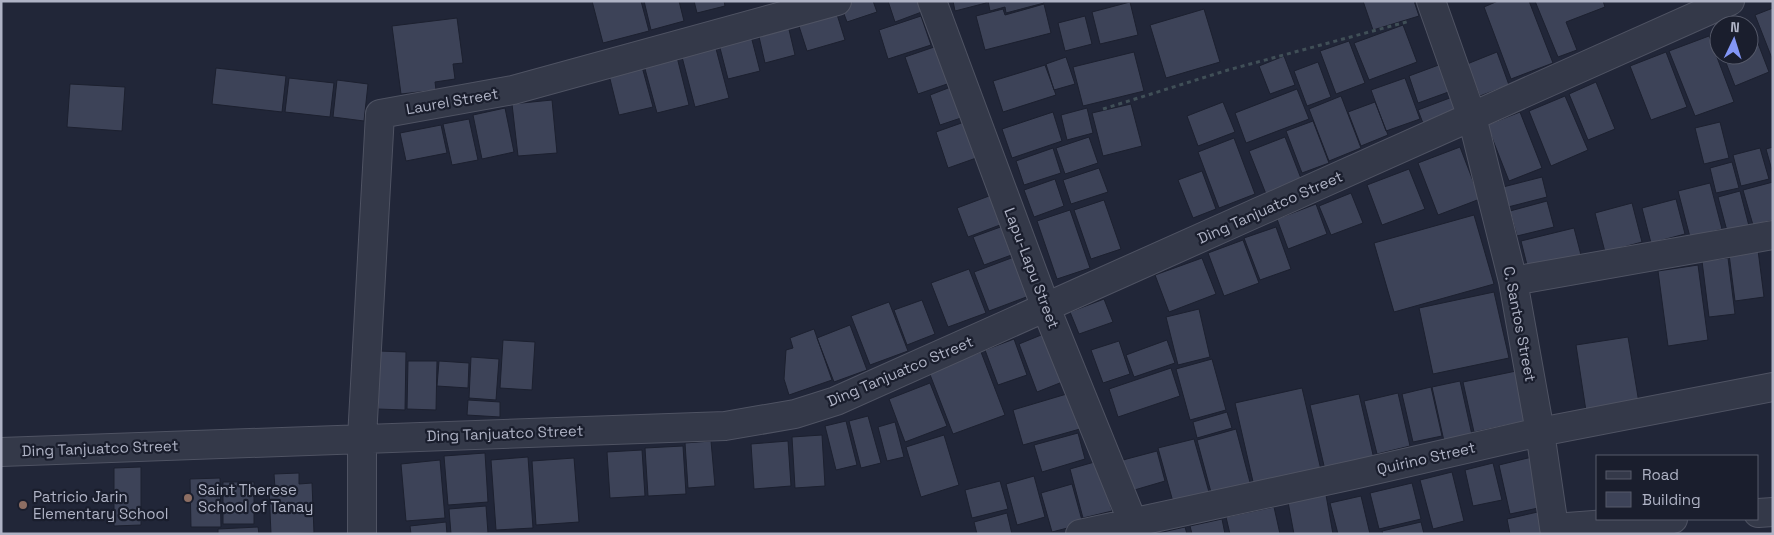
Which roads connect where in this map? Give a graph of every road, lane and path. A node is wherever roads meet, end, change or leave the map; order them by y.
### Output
1 (837, 1) edge
2 (932, 1) edge
3 (1730, 1) edge
4 (1433, 7) edge
5 (1103, 109) dead end
6 (1472, 117) junction
7 (1773, 235) edge
8 (1513, 281) junction
9 (1046, 308) junction
10 (1773, 387) edge
11 (1540, 432) junction
12 (362, 438) junction
13 (1, 452) edge
14 (1773, 512) edge
15 (1759, 513) edge
16 (1663, 520) edge
17 (1135, 528) edge
18 (1555, 531) edge
19 (362, 534) edge
20 (1080, 534) edge

1 - 12 street, Laurel Street
2 - 9 street, Lapu-Lapu Street
3 - 6 street, Ding Tanjuatco Street
4 - 5 path
4 - 6 street, C. Santos Street
6 - 8 street, C. Santos Street
6 - 9 street, Ding Tanjuatco Street
7 - 8 street
8 - 11 street, C. Santos Street
9 - 12 street, Ding Tanjuatco Street
9 - 17 street, Lapu-Lapu Street
10 - 11 street, Quirino Street
11 - 17 street, Quirino Street
11 - 18 street, C. Santos Street
12 - 13 street, Ding Tanjuatco Street
12 - 19 street
14 - 15 street
16 - 18 street
17 - 20 street, Quirino Street

